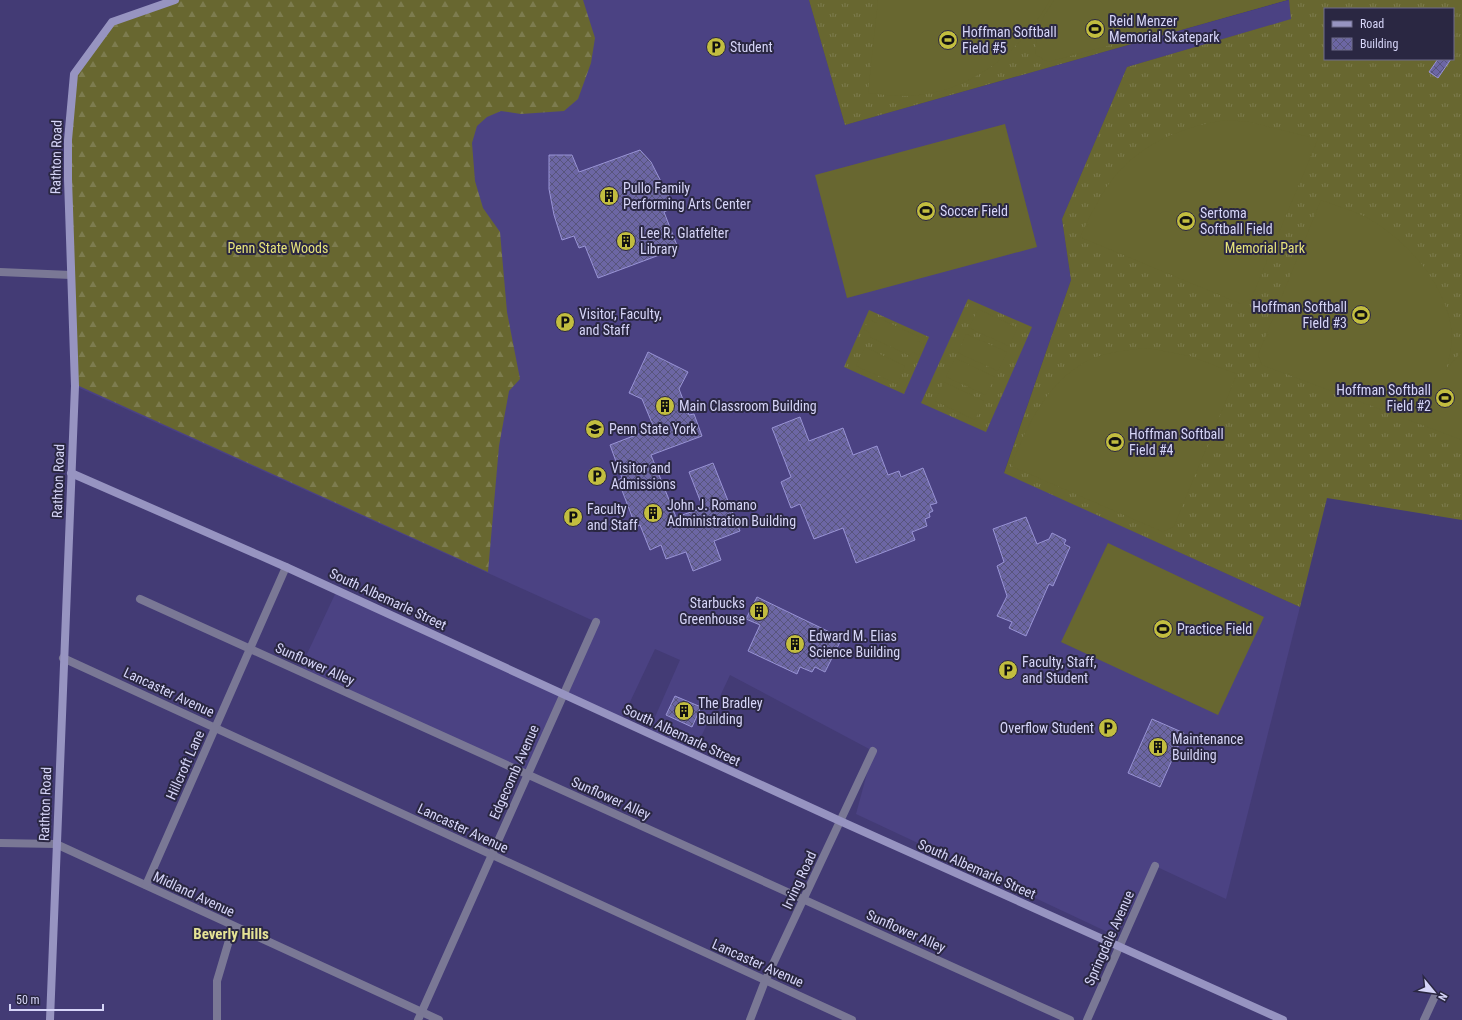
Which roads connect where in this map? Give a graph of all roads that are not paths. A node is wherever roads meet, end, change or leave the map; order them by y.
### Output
1 (175, 0) edge
2 (0, 272) edge
3 (71, 275) junction
4 (71, 473) junction
5 (286, 567) junction
6 (140, 599) dead end
7 (596, 622) dead end
8 (250, 649) junction
9 (63, 658) junction
10 (563, 694) junction
11 (215, 728) junction
12 (873, 751) dead end
13 (527, 774) junction
14 (840, 822) junction
15 (0, 843) edge
16 (56, 844) junction
17 (491, 856) junction
18 (1155, 866) dead end
19 (146, 885) junction
20 (805, 900) junction
21 (234, 927) junction
22 (1119, 947) junction
23 (765, 981) junction
24 (1435, 996) dead end
25 (419, 1016) edge
26 (50, 1020) edge
27 (217, 1020) edge
28 (439, 1020) edge
29 (750, 1020) edge
30 (852, 1020) edge
31 (1070, 1020) edge
32 (1087, 1020) edge
33 (1283, 1020) edge
34 (1424, 1020) edge

1 - 3 street, Rathton Road
2 - 3 street
3 - 4 street, Rathton Road
4 - 5 street, South Albemarle Street
4 - 9 street, Rathton Road
5 - 8 street, Hillcroft Lane
5 - 10 street, South Albemarle Street
6 - 8 street, Sunflower Alley
7 - 10 street, Edgecomb Avenue
8 - 11 street, Hillcroft Lane
8 - 13 street, Sunflower Alley
9 - 11 street, Lancaster Avenue
9 - 16 street, Rathton Road
10 - 13 street, Edgecomb Avenue
10 - 14 street, South Albemarle Street
11 - 17 street, Lancaster Avenue
11 - 19 street, Hillcroft Lane
12 - 14 street, Irving Road
13 - 17 street, Edgecomb Avenue
13 - 20 street, Sunflower Alley
14 - 20 street, Irving Road
14 - 22 street, South Albemarle Street
15 - 16 street, Midland Avenue
16 - 19 street, Midland Avenue
16 - 26 street, Rathton Road
17 - 23 street, Lancaster Avenue
17 - 25 street, Edgecomb Avenue
18 - 22 street, Springdale Avenue
19 - 21 street, Midland Avenue
20 - 23 street, Irving Road
20 - 31 street, Sunflower Alley
21 - 25 street, Midland Avenue
21 - 27 street
22 - 32 street, Springdale Avenue
22 - 33 street, South Albemarle Street
23 - 29 street, Irving Road
23 - 30 street, Lancaster Avenue
24 - 34 street
25 - 28 street, Midland Avenue

